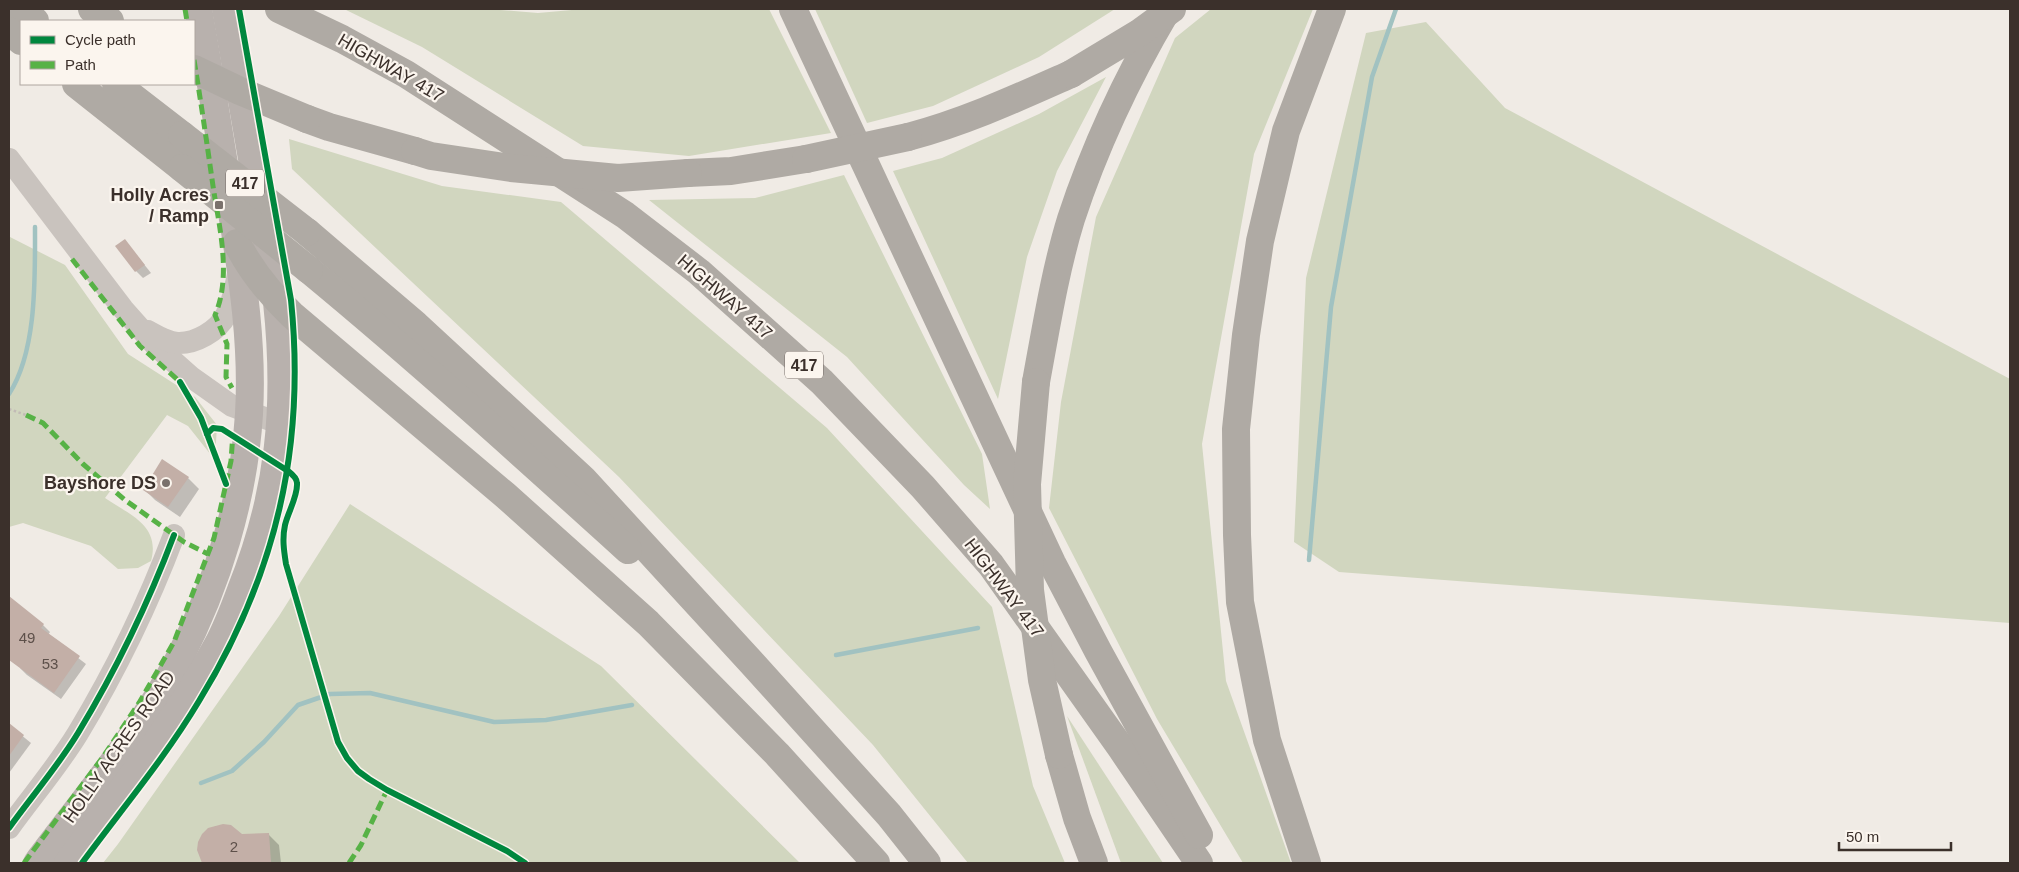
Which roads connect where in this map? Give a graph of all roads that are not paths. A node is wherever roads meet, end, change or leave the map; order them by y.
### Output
1 (21, 9) edge
2 (92, 9) edge
3 (198, 9) edge
4 (226, 9) edge
5 (279, 9) edge
6 (793, 9) edge
7 (1168, 9) edge
8 (1172, 9) edge
9 (1332, 9) edge
10 (34, 20) edge
11 (108, 20) edge
12 (9, 31) edge
13 (20, 40) edge
14 (195, 68) edge
15 (77, 85) edge
16 (117, 85) edge
17 (9, 159) edge
18 (238, 253) junction
19 (278, 302) junction
20 (138, 327) junction
21 (249, 414) junction
22 (281, 424) junction
23 (174, 535) dead end
24 (752, 662) junction
25 (9, 828) edge
26 (37, 863) edge
27 (68, 863) edge
28 (876, 863) edge
29 (927, 863) edge
30 (1094, 863) edge
31 (1199, 863) edge
32 (1214, 863) edge
33 (1307, 863) edge

1 - 10 highway
2 - 11 highway
3 - 18 main road, HOLLY ACRES ROAD
4 - 19 main road, HOLLY ACRES ROAD
5 - 31 highway, HIGHWAY 417 / 417
6 - 32 highway
7 - 30 highway, bridge
8 - 14 highway, bridge
9 - 33 highway
12 - 13 highway
15 - 24 highway, bridge
16 - 24 highway, 417, bridge
17 - 20 street
18 - 19 highway
18 - 20 street
18 - 21 main road, HOLLY ACRES ROAD
19 - 22 main road, HOLLY ACRES ROAD
19 - 28 highway
20 - 21 street
21 - 22 street
21 - 26 main road, HOLLY ACRES ROAD
22 - 27 main road, HOLLY ACRES ROAD
23 - 25 street
24 - 29 highway, 417

